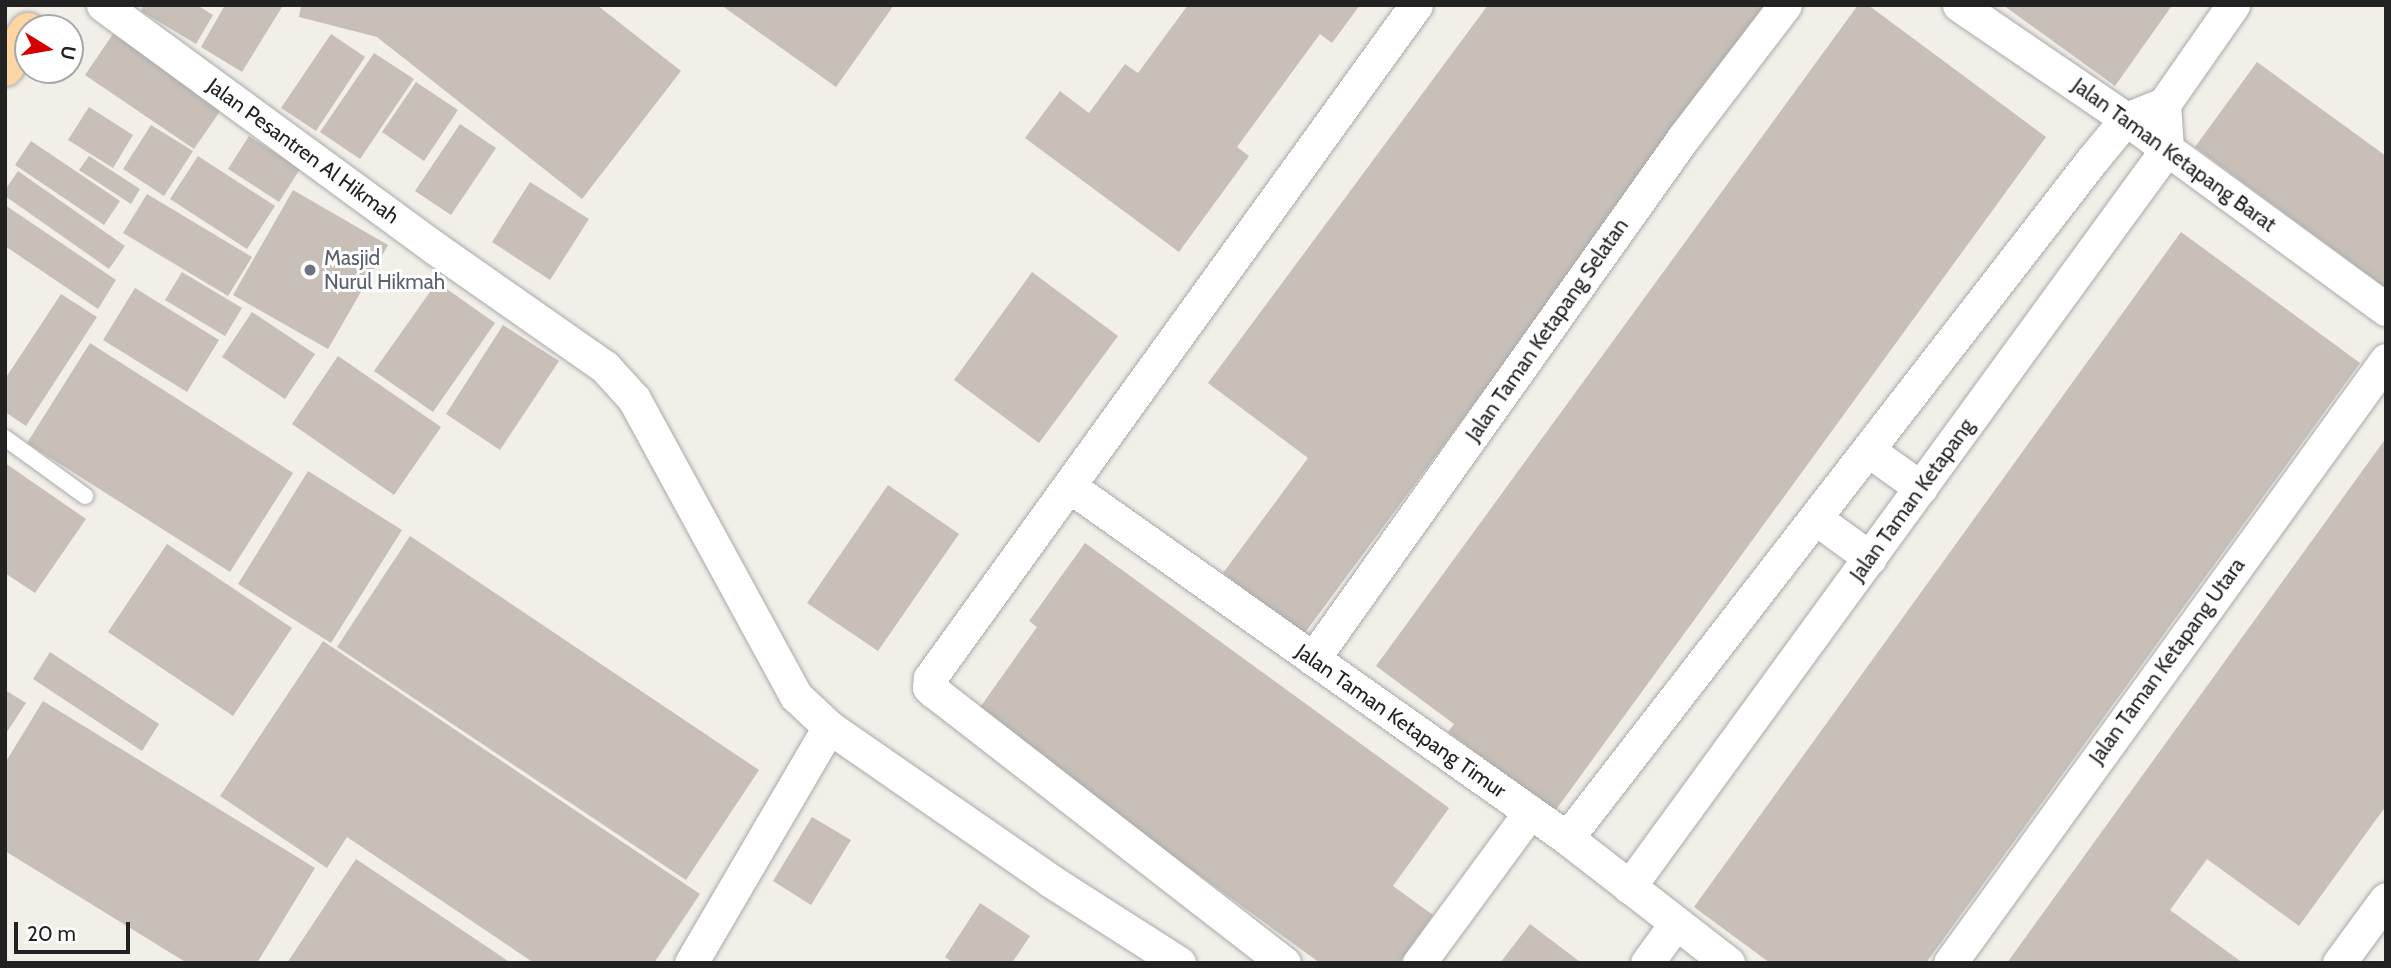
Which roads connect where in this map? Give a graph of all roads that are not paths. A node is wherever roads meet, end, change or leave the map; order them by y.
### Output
1 (103, 5) edge
2 (1416, 5) edge
3 (1785, 5) edge
4 (1959, 5) edge
5 (2233, 5) edge
6 (2164, 104) junction
7 (2126, 119) junction
8 (2167, 149) junction
9 (2386, 309) edge
10 (2386, 360) edge
11 (5, 438) edge
12 (1868, 450) junction
13 (1069, 486) junction
14 (1921, 488) junction
15 (85, 496) dead end
16 (1815, 518) junction
17 (1870, 558) junction
18 (1313, 659) junction
19 (829, 727) junction
20 (1530, 812) junction
21 (1567, 838) junction
22 (1629, 887) junction
23 (2386, 899) edge
24 (1675, 923) junction
25 (691, 963) edge
26 (1179, 963) edge
27 (1284, 963) edge
28 (1419, 963) edge
29 (1647, 963) edge
30 (1728, 963) edge
31 (1950, 963) edge
32 (2339, 963) edge

1 - 19 street, Jalan Pesantren Al Hikmah
2 - 13 street
3 - 18 street, Jalan Taman Ketapang Selatan
4 - 7 street, Jalan Taman Ketapang Barat
5 - 6 street
6 - 7 street
6 - 8 street
7 - 8 street, Jalan Taman Ketapang Barat
7 - 12 street
8 - 9 street, Jalan Taman Ketapang Barat
8 - 14 street, Jalan Taman Ketapang
10 - 31 street, Jalan Taman Ketapang Utara
11 - 15 lane
12 - 14 street
12 - 16 street
13 - 18 street, Jalan Taman Ketapang Timur
13 - 27 street
14 - 17 street, Jalan Taman Ketapang
16 - 17 street
16 - 21 street
17 - 22 street, Jalan Taman Ketapang
18 - 20 street, Jalan Taman Ketapang Timur
19 - 25 street
19 - 26 street, Jalan Pesantren Al Hikmah
20 - 21 street, Jalan Taman Ketapang Timur
20 - 28 street
21 - 22 street, Jalan Taman Ketapang Timur
22 - 24 street, Jalan Taman Ketapang Timur
23 - 32 street
24 - 29 street
24 - 30 street, Jalan Taman Ketapang Timur

